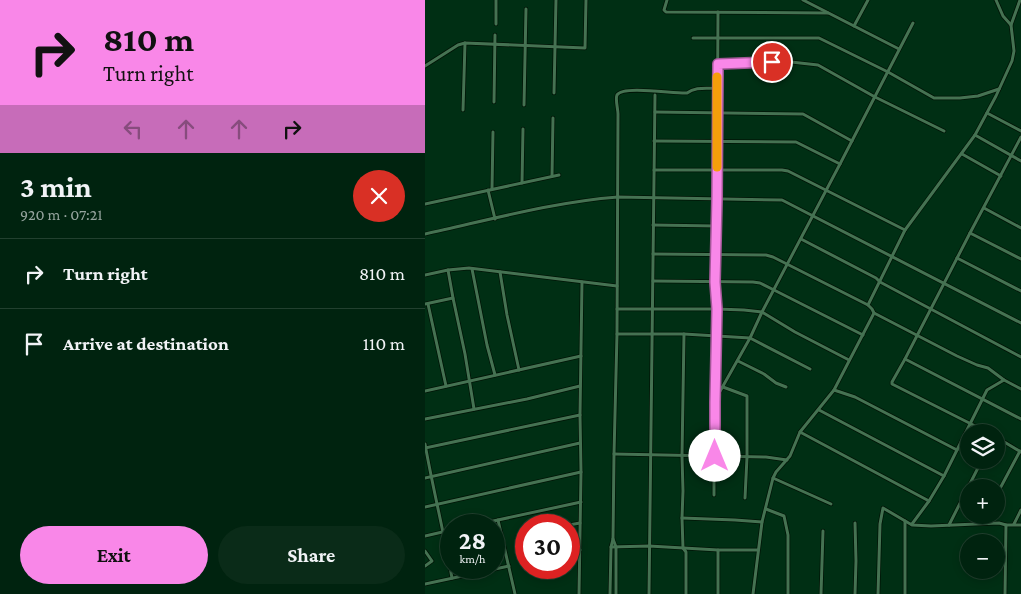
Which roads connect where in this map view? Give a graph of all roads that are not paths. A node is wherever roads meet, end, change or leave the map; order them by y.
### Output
1 (496, 0) edge
2 (556, 0) edge
3 (586, 0) edge
4 (667, 0) edge
5 (803, 0) edge
6 (868, 0) edge
7 (996, 0) edge
8 (1020, 0) edge
9 (526, 9) dead end
10 (718, 12) junction
11 (828, 13) junction
12 (913, 23) dead end
13 (496, 24) dead end
14 (1011, 25) junction
15 (854, 26) junction
16 (495, 35) dead end
17 (718, 37) junction
18 (693, 38) dead end
19 (465, 42) junction
20 (495, 44) junction
21 (525, 45) junction
22 (555, 46) junction
23 (899, 49) junction
24 (718, 64) junction
25 (425, 66) edge
26 (888, 72) junction
27 (717, 88) junction
28 (999, 88) junction
29 (554, 93) dead end
30 (655, 95) dead end
31 (875, 96) junction
32 (494, 102) dead end
33 (524, 105) dead end
34 (463, 110) dead end
35 (655, 112) junction
36 (717, 113) junction
37 (987, 113) junction
38 (553, 118) dead end
39 (523, 129) dead end
40 (944, 131) dead end
41 (1021, 131) edge
42 (493, 132) dead end
43 (975, 135) junction
44 (1021, 137) edge
45 (654, 141) junction
46 (852, 141) junction
47 (717, 142) junction
48 (962, 154) junction
49 (1012, 156) junction
50 (1021, 160) edge
51 (840, 164) junction
52 (654, 170) junction
53 (717, 170) junction
54 (559, 175) dead end
55 (553, 176) junction
56 (1001, 176) junction
57 (522, 182) junction
58 (490, 190) junction
59 (827, 190) junction
60 (618, 198) junction
61 (654, 198) junction
62 (717, 199) junction
63 (425, 204) edge
64 (984, 208) junction
65 (813, 216) junction
66 (495, 219) junction
67 (653, 225) junction
68 (716, 226) junction
69 (1021, 228) edge
70 (905, 230) junction
71 (970, 233) junction
72 (425, 234) edge
73 (801, 238) junction
74 (653, 254) junction
75 (715, 255) junction
76 (892, 257) junction
77 (957, 258) junction
78 (1021, 259) edge
79 (788, 264) junction
80 (472, 269) junction
81 (448, 270) junction
82 (500, 272) junction
83 (425, 275) edge
84 (653, 281) junction
85 (582, 282) junction
86 (715, 282) junction
87 (879, 282) junction
88 (944, 283) junction
89 (617, 286) junction
90 (774, 290) junction
91 (1021, 291) edge
92 (453, 298) junction
93 (427, 304) edge
94 (868, 305) junction
95 (617, 308) junction
96 (652, 308) junction
97 (717, 309) junction
98 (931, 309) junction
99 (762, 312) junction
100 (874, 313) junction
101 (1021, 323) edge
102 (617, 334) junction
103 (685, 334) junction
104 (652, 335) junction
105 (863, 335) junction
106 (917, 335) junction
107 (716, 336) junction
108 (750, 338) junction
109 (581, 356) junction
110 (1021, 357) edge
111 (905, 359) junction
112 (849, 360) junction
113 (738, 361) junction
114 (810, 368) dead end
115 (519, 370) junction
116 (495, 375) junction
117 (1004, 380) junction
118 (469, 381) junction
119 (446, 386) junction
120 (580, 386) junction
121 (723, 387) junction
122 (786, 387) dead end
123 (1021, 389) edge
124 (834, 390) junction
125 (425, 391) edge
126 (983, 399) junction
127 (715, 402) junction
128 (473, 409) junction
129 (819, 410) junction
130 (580, 415) junction
131 (1021, 418) edge
132 (425, 419) edge
133 (970, 424) joint
134 (800, 432) junction
135 (1005, 442) edge
136 (580, 443) junction
137 (960, 444) edge
138 (425, 447) edge
139 (957, 450) junction
140 (1021, 451) edge
141 (614, 454) junction
142 (651, 455) junction
143 (682, 456) junction
144 (715, 456) junction
145 (747, 457) junction
146 (787, 460) junction
147 (977, 469) edge
148 (581, 472) junction
149 (432, 476) junction
150 (944, 476) junction
151 (425, 478) edge
152 (773, 478) junction
153 (1005, 480) edge
154 (714, 495) dead end
155 (745, 498) dead end
156 (929, 501) junction
157 (581, 502) junction
158 (437, 504) junction
159 (831, 504) dead end
160 (425, 507) edge
161 (766, 509) junction
162 (1021, 510) edge
163 (440, 516) edge
164 (505, 518) edge
165 (682, 518) junction
166 (905, 521) junction
167 (762, 522) junction
168 (580, 523) edge
169 (855, 523) dead end
170 (949, 524) junction
171 (960, 524) edge
172 (1002, 524) edge
173 (1013, 524) junction
174 (912, 525) junction
175 (1006, 525) junction
176 (1021, 525) edge
177 (823, 532) dead end
178 (440, 533) edge
179 (425, 536) edge
180 (613, 539) junction
181 (649, 546) junction
182 (611, 547) junction
183 (616, 547) junction
184 (683, 548) junction
185 (505, 549) edge
186 (718, 550) junction
187 (758, 550) junction
188 (425, 551) edge
189 (425, 566) edge
190 (509, 566) junction
191 (505, 567) edge
192 (448, 579) edge
193 (579, 579) edge
194 (425, 584) edge
195 (514, 594) edge
196 (579, 594) edge
197 (610, 594) edge
198 (616, 594) edge
199 (649, 594) edge
200 (686, 594) edge
201 (718, 594) edge
202 (753, 594) edge
203 (788, 594) edge
204 (821, 594) edge
205 (855, 594) edge
206 (878, 594) edge
207 (905, 594) edge
208 (1005, 594) edge

1 - 13 street
2 - 22 street
3 - 22 street
4 - 10 street
5 - 11 street
6 - 15 street
7 - 14 street
8 - 14 street
9 - 21 street
10 - 11 street
10 - 17 street
11 - 15 street
12 - 23 street
14 - 28 street
15 - 23 street
16 - 20 street
17 - 18 street
17 - 24 street
17 - 26 street
19 - 20 street
19 - 25 street
19 - 34 street
20 - 21 street
20 - 32 street
21 - 22 street
21 - 33 street
22 - 29 street
23 - 26 street
24 - 27 street
24 - 31 street
26 - 28 street
26 - 31 street
27 - 36 street
27 - 60 street
28 - 37 street
30 - 35 street
31 - 40 street
31 - 46 street
35 - 36 street
35 - 45 street
36 - 46 street
36 - 47 street
37 - 41 street
37 - 43 street
38 - 55 street
39 - 57 street
42 - 58 street
43 - 48 street
43 - 49 street
44 - 49 street
45 - 47 street
45 - 52 street
46 - 51 street
47 - 51 street
47 - 53 street
48 - 56 street
48 - 70 street
49 - 50 street
49 - 56 street
51 - 59 street
52 - 53 street
52 - 61 street
53 - 59 street
53 - 62 street
54 - 55 street
55 - 57 street
56 - 64 street
57 - 58 street
58 - 63 street
58 - 66 street
59 - 65 street
59 - 70 street
60 - 61 street
60 - 66 street
60 - 89 street
61 - 62 street
61 - 67 street
62 - 65 street
62 - 68 street
64 - 69 street
64 - 71 street
65 - 73 street
65 - 76 street
66 - 72 street
67 - 68 street
67 - 74 street
68 - 75 street
70 - 76 street
71 - 77 street
71 - 78 street
73 - 79 street
73 - 87 street
74 - 75 street
74 - 84 street
75 - 79 street
75 - 86 street
76 - 87 street
76 - 88 street
77 - 88 street
77 - 91 street
79 - 90 street
79 - 94 street
80 - 81 street
80 - 82 street
80 - 116 street
81 - 83 street
81 - 92 street
82 - 85 street
82 - 115 street
84 - 86 street
84 - 96 street
85 - 89 street
85 - 109 street
86 - 90 street
86 - 97 street
87 - 94 street
87 - 98 street
88 - 98 street
88 - 101 street
89 - 95 street
90 - 99 street
90 - 105 street
92 - 93 street
92 - 118 street
93 - 119 street
94 - 100 street
95 - 96 street
95 - 102 street
96 - 97 street
96 - 104 street
97 - 99 street
97 - 107 street
98 - 106 street
98 - 110 street
99 - 108 street
99 - 112 street
100 - 105 street
100 - 106 street
102 - 104 street
102 - 141 street
103 - 104 street
103 - 107 street
103 - 143 street
104 - 142 street
105 - 112 street
106 - 111 street
106 - 117 street
107 - 108 street
107 - 127 street
108 - 113 street
108 - 114 street
109 - 115 street
109 - 120 street
111 - 126 street
111 - 133 street
112 - 124 street
113 - 121 street
113 - 122 street
115 - 116 street
116 - 118 street
117 - 123 street
117 - 126 street
118 - 119 street
118 - 128 street
119 - 125 street
120 - 128 street
120 - 130 street
121 - 127 street
121 - 145 street
124 - 129 street
124 - 139 street
126 - 131 street
126 - 133 street
127 - 144 street
128 - 132 street
129 - 134 street
129 - 150 street
130 - 136 street
130 - 138 street
134 - 146 street
134 - 156 street
135 - 140 street
136 - 148 street
136 - 149 street
137 - 139 street
138 - 149 street
139 - 150 street
140 - 153 street
141 - 142 street
141 - 180 street
142 - 143 street
142 - 181 street
143 - 144 street
143 - 165 street
144 - 145 street
144 - 154 street
145 - 146 street
145 - 155 street
146 - 152 street
147 - 170 street
148 - 157 street
148 - 158 street
149 - 151 street
149 - 158 street
150 - 156 street
152 - 159 street
152 - 161 street
156 - 174 street
157 - 164 street
157 - 168 street
158 - 160 street
158 - 163 street
161 - 167 street
161 - 203 street
162 - 173 street
165 - 167 street
165 - 184 street
166 - 174 street
166 - 206 street
166 - 207 street
167 - 187 street
169 - 205 street
170 - 171 street
170 - 174 street
172 - 175 street
173 - 175 street
173 - 176 street
175 - 208 street
177 - 204 street
178 - 179 street
180 - 182 street
180 - 183 street
181 - 183 street
181 - 184 street
181 - 199 street
182 - 183 street
182 - 197 street
183 - 198 street
184 - 186 street
184 - 200 street
185 - 190 street
186 - 187 street
186 - 201 street
187 - 202 street
188 - 189 street
190 - 191 street
190 - 195 street
192 - 194 street
193 - 196 street

